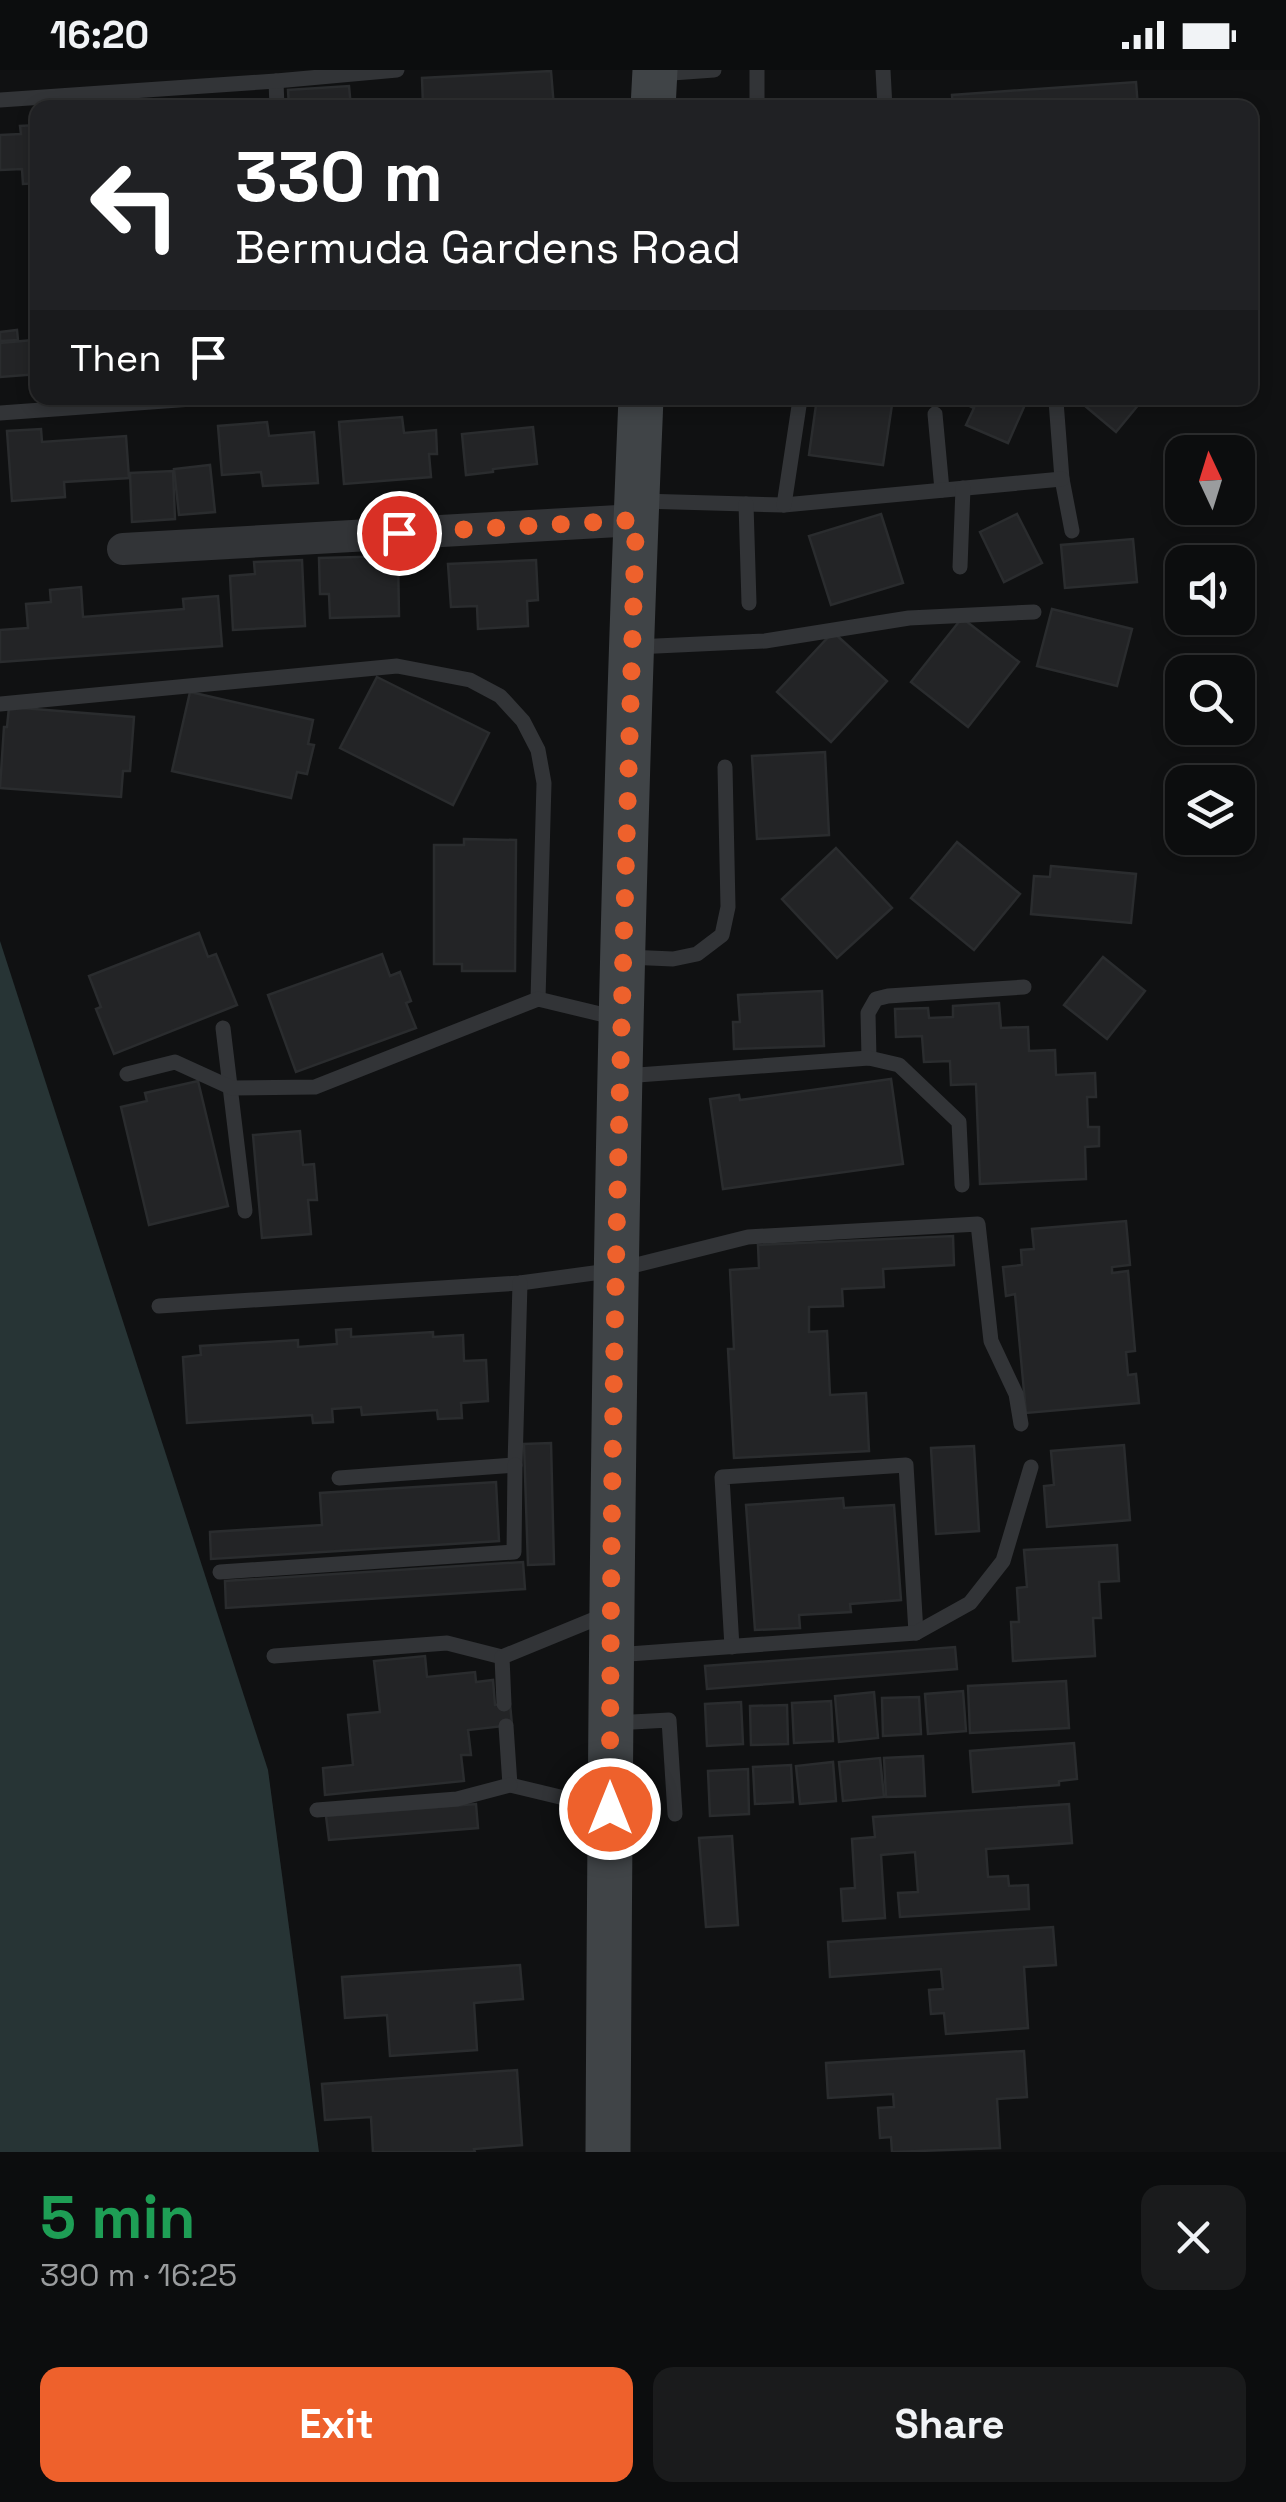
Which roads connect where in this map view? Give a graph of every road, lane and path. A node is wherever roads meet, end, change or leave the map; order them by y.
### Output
1 (397, 70) edge
2 (714, 70) edge
3 (758, 70) edge
4 (883, 70) edge
5 (276, 81) junction
6 (654, 84) edge
7 (0, 100) edge
8 (277, 100) edge
9 (757, 100) edge
10 (885, 100) edge
11 (110, 405) edge
12 (641, 405) edge
13 (1056, 405) edge
14 (799, 406) dead end
15 (0, 413) edge
16 (935, 414) dead end
17 (1062, 479) junction
18 (963, 488) junction
19 (942, 490) junction
20 (746, 504) junction
21 (784, 505) junction
22 (636, 510) junction
23 (1072, 531) dead end
24 (123, 549) dead end
25 (960, 568) dead end
26 (749, 603) dead end
27 (1034, 612) dead end
28 (632, 648) junction
29 (0, 704) edge
30 (725, 767) dead end
31 (623, 957) junction
32 (1024, 987) dead end
33 (538, 1000) junction
34 (621, 1019) junction
35 (223, 1028) dead end
36 (869, 1058) junction
37 (127, 1074) dead end
38 (620, 1076) junction
39 (232, 1088) junction
40 (962, 1185) dead end
41 (244, 1211) dead end
42 (616, 1270) junction
43 (520, 1282) junction
44 (159, 1306) dead end
45 (1021, 1424) dead end
46 (515, 1465) junction
47 (1031, 1467) dead end
48 (339, 1478) dead end
49 (220, 1572) dead end
50 (916, 1633) junction
51 (611, 1634) junction
52 (732, 1647) junction
53 (274, 1656) dead end
54 (502, 1657) junction
55 (504, 1704) dead end
56 (610, 1723) junction
57 (506, 1726) dead end
58 (510, 1786) junction
59 (610, 1809) junction
60 (317, 1810) dead end
61 (674, 1814) dead end
62 (608, 2152) edge

1 - 5 lane
2 - 6 lane
3 - 9 lane
4 - 10 lane
5 - 7 lane
5 - 8 lane
11 - 15 lane
12 - 22 main road
13 - 17 lane
14 - 21 lane
16 - 19 lane
17 - 18 lane
17 - 23 lane
18 - 19 lane
18 - 25 lane
19 - 21 lane
20 - 21 lane
20 - 22 lane
20 - 26 lane
22 - 24 street
22 - 28 main road
27 - 28 lane
28 - 31 main road
29 - 33 lane
30 - 31 lane
31 - 34 main road
32 - 36 lane
33 - 34 lane
33 - 39 lane
34 - 38 main road
35 - 39 lane
36 - 38 lane
36 - 40 lane
37 - 39 lane
38 - 42 main road
39 - 41 lane
42 - 43 lane
42 - 45 lane
42 - 51 main road
43 - 44 lane
43 - 46 lane
46 - 48 lane
46 - 49 lane
47 - 50 lane
50 - 52 lane
50 - 52 lane
51 - 52 lane
51 - 54 lane
51 - 56 main road
53 - 54 lane
54 - 55 lane
56 - 59 main road
56 - 61 lane
57 - 58 lane
58 - 59 lane
58 - 60 lane
59 - 62 main road

